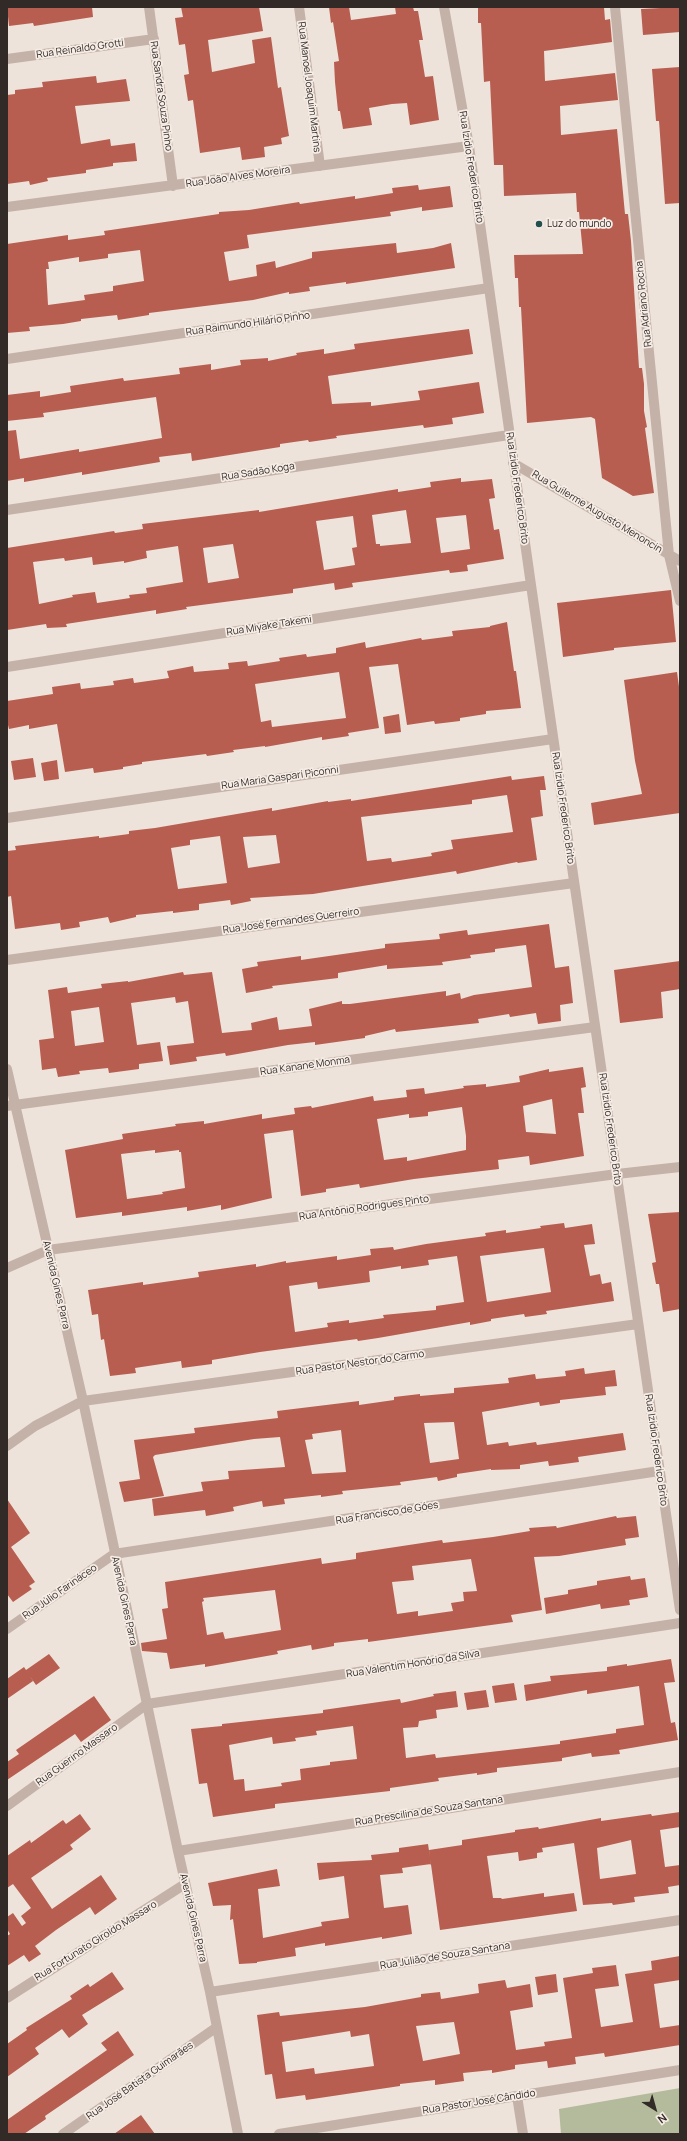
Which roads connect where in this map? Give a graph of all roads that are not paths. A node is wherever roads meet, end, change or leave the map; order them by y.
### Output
1 (149, 7) edge
2 (299, 7) edge
3 (444, 7) edge
4 (615, 7) edge
5 (154, 40) junction
6 (7, 59) edge
7 (469, 146) junction
8 (320, 166) junction
9 (173, 186) junction
10 (7, 207) edge
11 (489, 288) junction
12 (7, 359) edge
13 (509, 435) junction
14 (514, 463) junction
15 (7, 510) edge
16 (669, 555) junction
17 (680, 561) edge
18 (531, 584) junction
19 (680, 601) edge
20 (7, 666) edge
21 (553, 739) junction
22 (7, 818) edge
23 (574, 883) junction
24 (7, 960) edge
25 (595, 1027) junction
26 (7, 1069) edge
27 (11, 1106) edge
28 (680, 1167) edge
29 (616, 1174) junction
30 (48, 1250) junction
31 (7, 1268) edge
32 (638, 1324) junction
33 (82, 1401) junction
34 (7, 1446) edge
35 (659, 1471) junction
36 (114, 1554) junction
37 (680, 1610) edge
38 (680, 1623) edge
39 (7, 1629) edge
40 (147, 1704) junction
41 (680, 1772) edge
42 (7, 1806) edge
43 (178, 1851) junction
44 (185, 1884) junction
45 (680, 1920) edge
46 (210, 1992) junction
47 (7, 1998) edge
48 (217, 2027) junction
49 (680, 2070) edge
50 (517, 2096) junction
51 (63, 2134) edge
52 (238, 2134) edge
53 (279, 2134) edge
54 (523, 2134) edge

1 - 5 street, Rua Sandra Souza Pinho
2 - 8 street, Rua Manoel Joaquim Martins
3 - 7 street, Rua Izidio Frederico Brito
4 - 16 street, Rua Adriano Rocha
5 - 6 street, Rua Reinaldo Grotti
5 - 9 street, Rua Sandra Souza Pinho
7 - 8 street, Rua João Alves Moreira
7 - 11 street, Rua Izidio Frederico Brito
8 - 9 street, Rua João Alves Moreira
9 - 10 street, Rua João Alves Moreira
11 - 12 street, Rua Raimundo Hilário Pinho
11 - 13 street, Rua Izidio Frederico Brito
13 - 14 street, Rua Izidio Frederico Brito
13 - 15 street, Rua Sadão Koga
14 - 16 street, Rua Guilerme Augusto Menoncin
14 - 18 street, Rua Izidio Frederico Brito
16 - 17 street, Rua Guilerme Augusto Menoncin
16 - 19 street, Rua Adriano Rocha
18 - 20 street, Rua Miyake Takemi
18 - 21 street, Rua Izidio Frederico Brito
21 - 22 street, Rua Maria Gaspari Piconni
21 - 23 street, Rua Izidio Frederico Brito
23 - 24 street, Rua José Fernandes Guerreiro
23 - 25 street, Rua Izidio Frederico Brito
25 - 27 street, Rua Kanane Monma
25 - 29 street, Rua Izidio Frederico Brito
26 - 27 street, Avenida Gines Parra
27 - 30 street, Avenida Gines Parra
28 - 29 street, Rua Antônio Rodrigues Pinto
29 - 30 street, Rua Antônio Rodrigues Pinto
29 - 32 street, Rua Izidio Frederico Brito
30 - 31 street, Rua Antônio Rodrigues Pinto
30 - 33 street, Avenida Gines Parra
32 - 33 street, Rua Pastor Nestor do Carmo
32 - 35 street, Rua Izidio Frederico Brito
33 - 34 street
33 - 36 street, Avenida Gines Parra
35 - 36 street, Rua Francisco de Góes
35 - 37 street, Rua Izidio Frederico Brito
36 - 39 street, Rua Júlio Farináceo
36 - 40 street, Avenida Gines Parra
38 - 40 street, Rua Valentim Honório da Silva
40 - 42 street, Rua Guerino Massaro
40 - 43 street, Avenida Gines Parra
41 - 43 street, Rua Prescilina de Souza Santana
43 - 44 street, Avenida Gines Parra
44 - 46 street, Avenida Gines Parra
44 - 47 street, Rua Fortunato Giroldo Massaro
45 - 46 street, Rua Julião de Souza Santana
46 - 48 street, Avenida Gines Parra
48 - 51 street, Rua José Batista Guimarães
48 - 52 street, Avenida Gines Parra
49 - 50 street, Rua Pastor José Cândido
50 - 53 street, Rua Pastor José Cândido
50 - 54 street

